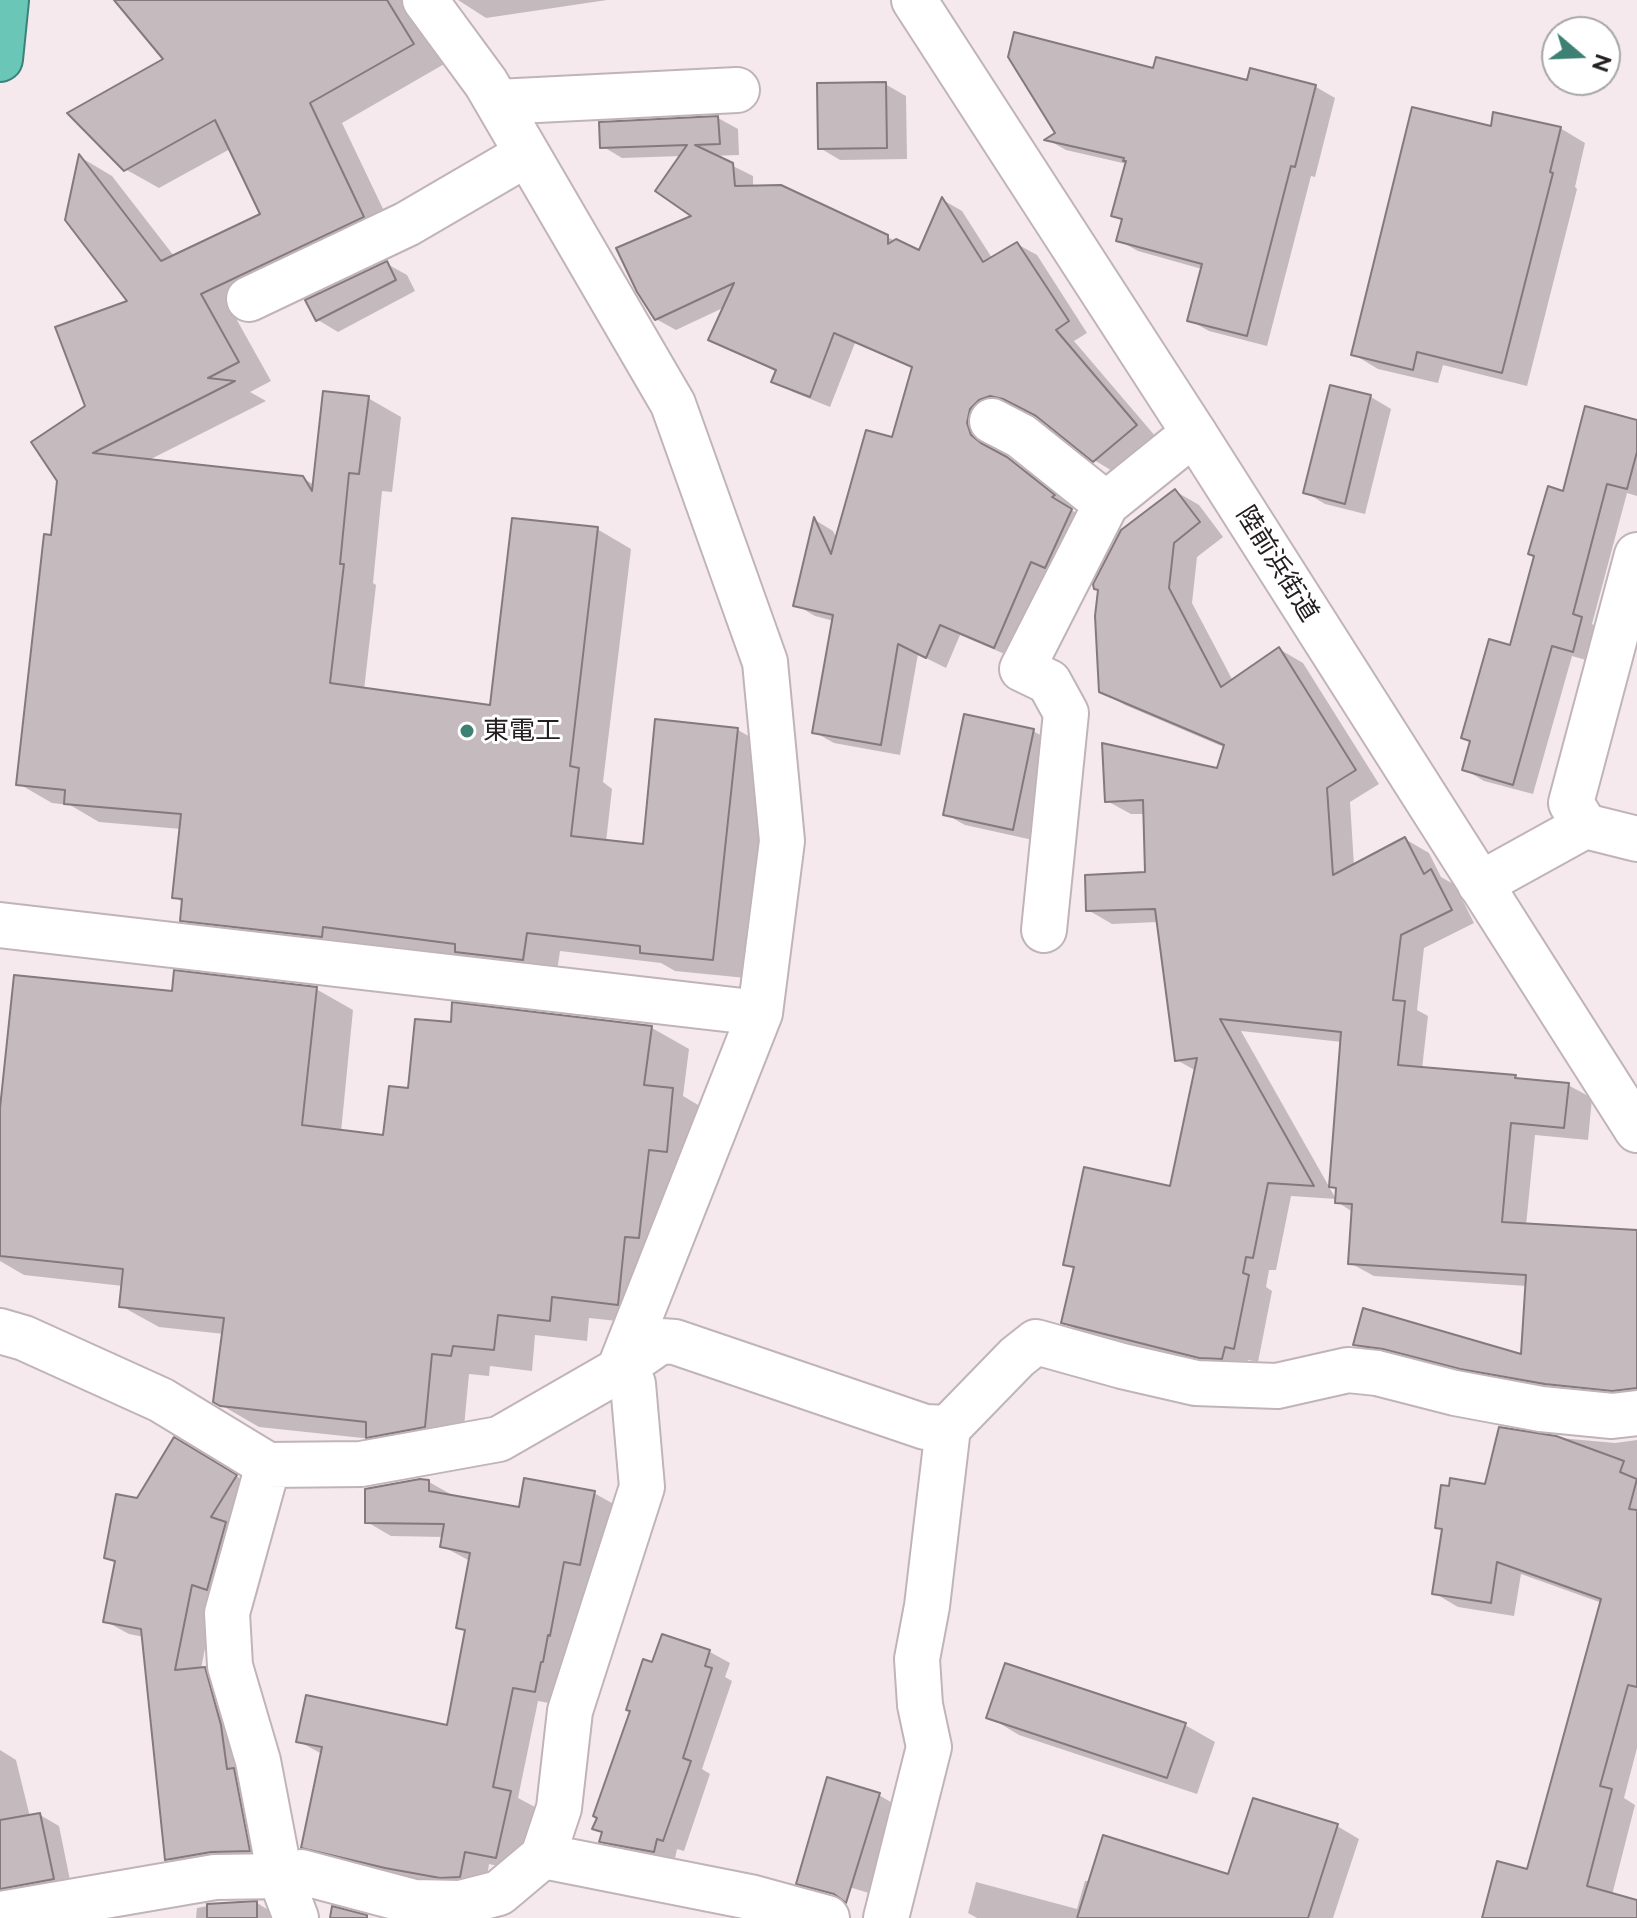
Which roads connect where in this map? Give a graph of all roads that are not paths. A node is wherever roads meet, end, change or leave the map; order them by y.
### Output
1 (6, 0) edge
2 (425, 0) edge
3 (914, 0) edge
4 (0, 59) edge
5 (737, 90) dead end
6 (497, 102) junction
7 (527, 154) junction
8 (249, 299) dead end
9 (992, 421) dead end
10 (1194, 433) junction
11 (1106, 504) junction
12 (1637, 555) edge
13 (1585, 826) junction
14 (1637, 839) edge
15 (1480, 884) junction
16 (0, 925) edge
17 (1044, 930) dead end
18 (760, 1013) junction
19 (1637, 1130) edge
20 (0, 1331) edge
21 (619, 1370) junction
22 (1637, 1413) edge
23 (948, 1428) junction
24 (268, 1465) junction
25 (543, 1856) junction
26 (280, 1876) junction
27 (0, 1914) edge
28 (296, 1918) edge
29 (827, 1918) edge
30 (886, 1918) edge

1 - 4 highway
2 - 6 street
3 - 10 street, 陸前浜街道
5 - 6 street
6 - 7 street
7 - 8 street
7 - 18 street
9 - 11 street
10 - 11 street
10 - 15 street, 陸前浜街道
11 - 17 street
12 - 13 street
13 - 14 street
13 - 15 street
15 - 19 street, 陸前浜街道
16 - 18 street
18 - 21 street
20 - 24 street
21 - 23 street
21 - 24 street
21 - 25 street
22 - 23 street
23 - 30 street
24 - 26 street
25 - 26 street
25 - 29 street
26 - 27 street
26 - 28 street

